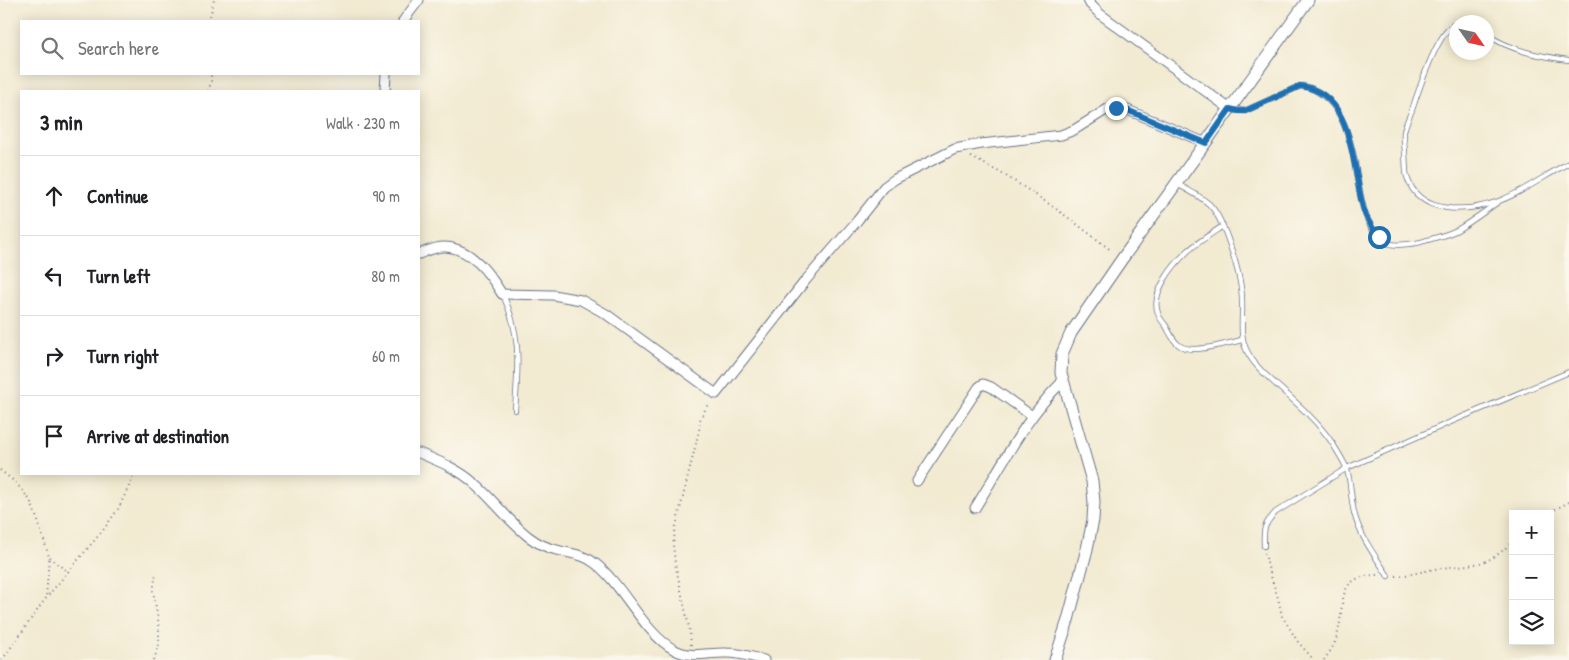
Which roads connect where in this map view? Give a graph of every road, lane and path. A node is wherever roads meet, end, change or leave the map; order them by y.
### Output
1 (214, 0) edge
2 (419, 0) edge
3 (1088, 0) edge
4 (1308, 0) edge
5 (209, 20) edge
6 (403, 20) edge
7 (1449, 30) edge
8 (1494, 38) edge
9 (1568, 60) edge
10 (211, 75) edge
11 (386, 75) edge
12 (208, 90) edge
13 (385, 90) edge
14 (1230, 109) junction
15 (1206, 143) junction
16 (955, 149) junction
17 (1569, 164) edge
18 (1177, 184) junction
19 (1498, 202) junction
20 (1223, 226) junction
21 (420, 254) edge
22 (1122, 259) junction
23 (502, 294) junction
24 (1242, 340) junction
25 (1569, 372) edge
26 (1062, 382) junction
27 (716, 394) junction
28 (515, 410) dead end
29 (1032, 416) junction
30 (420, 452) edge
31 (1347, 468) junction
32 (0, 470) edge
33 (135, 475) edge
34 (917, 481) dead end
35 (1569, 502) edge
36 (975, 508) dead end
37 (1554, 510) edge
38 (1509, 545) edge
39 (1264, 546) joint
40 (49, 556) junction
41 (68, 572) junction
42 (156, 574) dead end
43 (1388, 576) junction
44 (46, 598) junction
45 (692, 655) junction
46 (2, 660) edge
47 (154, 660) edge
48 (764, 660) edge
49 (1055, 660) edge
50 (1314, 660) edge
51 (1324, 660) edge

1 - 5 path
2 - 6 street
3 - 14 street
4 - 14 street
7 - 19 lane
8 - 9 lane
10 - 12 path
11 - 13 street
14 - 15 street
14 - 19 lane
15 - 16 street
15 - 18 street
16 - 22 path
16 - 27 street
17 - 19 lane
18 - 20 lane
18 - 22 street
20 - 24 lane
20 - 24 lane
21 - 23 street
22 - 26 street
23 - 27 street
23 - 28 lane
24 - 31 lane
25 - 31 lane
26 - 29 street
26 - 49 street
27 - 45 path
29 - 34 street
29 - 36 street
30 - 45 street
31 - 39 lane
31 - 43 lane
32 - 40 path
33 - 41 path
35 - 37 path
38 - 43 path
39 - 50 path
40 - 41 path
40 - 44 path
41 - 44 path
42 - 47 path
43 - 51 path
44 - 46 path
45 - 48 street

